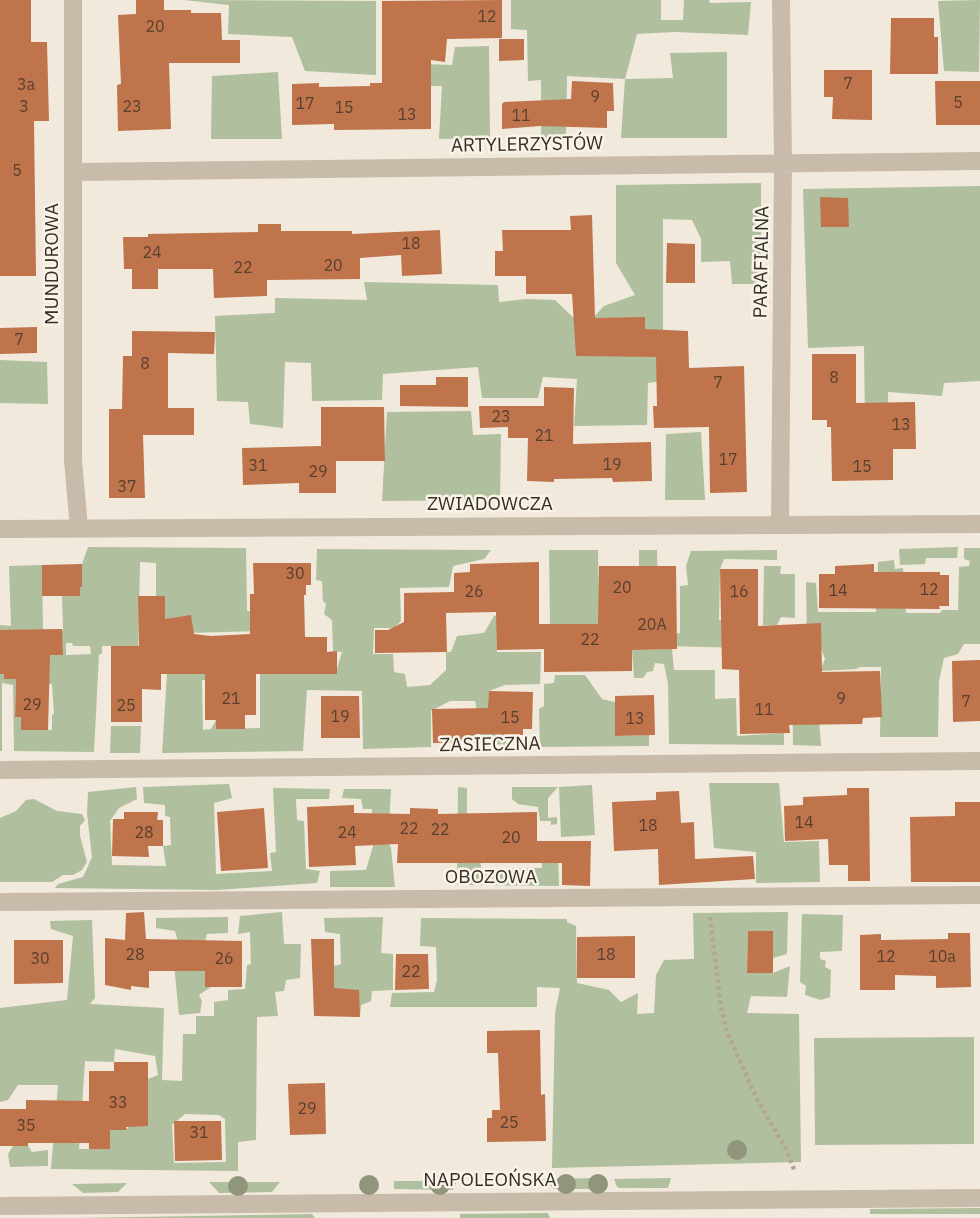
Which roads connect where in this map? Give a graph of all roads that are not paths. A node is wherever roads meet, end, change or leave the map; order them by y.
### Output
1 (73, 0) edge
2 (781, 0) edge
3 (980, 161) edge
4 (783, 163) junction
5 (74, 172) junction
6 (980, 524) edge
7 (780, 525) junction
8 (79, 528) junction
9 (0, 529) edge
10 (980, 761) edge
11 (0, 770) edge
12 (980, 895) edge
13 (3, 902) dead end
14 (980, 1198) edge
15 (0, 1206) edge

1 - 5 street, MUNDUROWA
2 - 4 street, PARAFIALNA
3 - 4 street, ARTYLERZYSTÓW
4 - 5 street, ARTYLERZYSTÓW
4 - 7 street, PARAFIALNA
5 - 8 street, MUNDUROWA
6 - 7 street, ZWIADOWCZA
7 - 8 street, ZWIADOWCZA
8 - 9 street, ZWIADOWCZA
10 - 11 street, ZASIECZNA
12 - 13 street, OBOZOWA
14 - 15 street, NAPOLEOŃSKA

